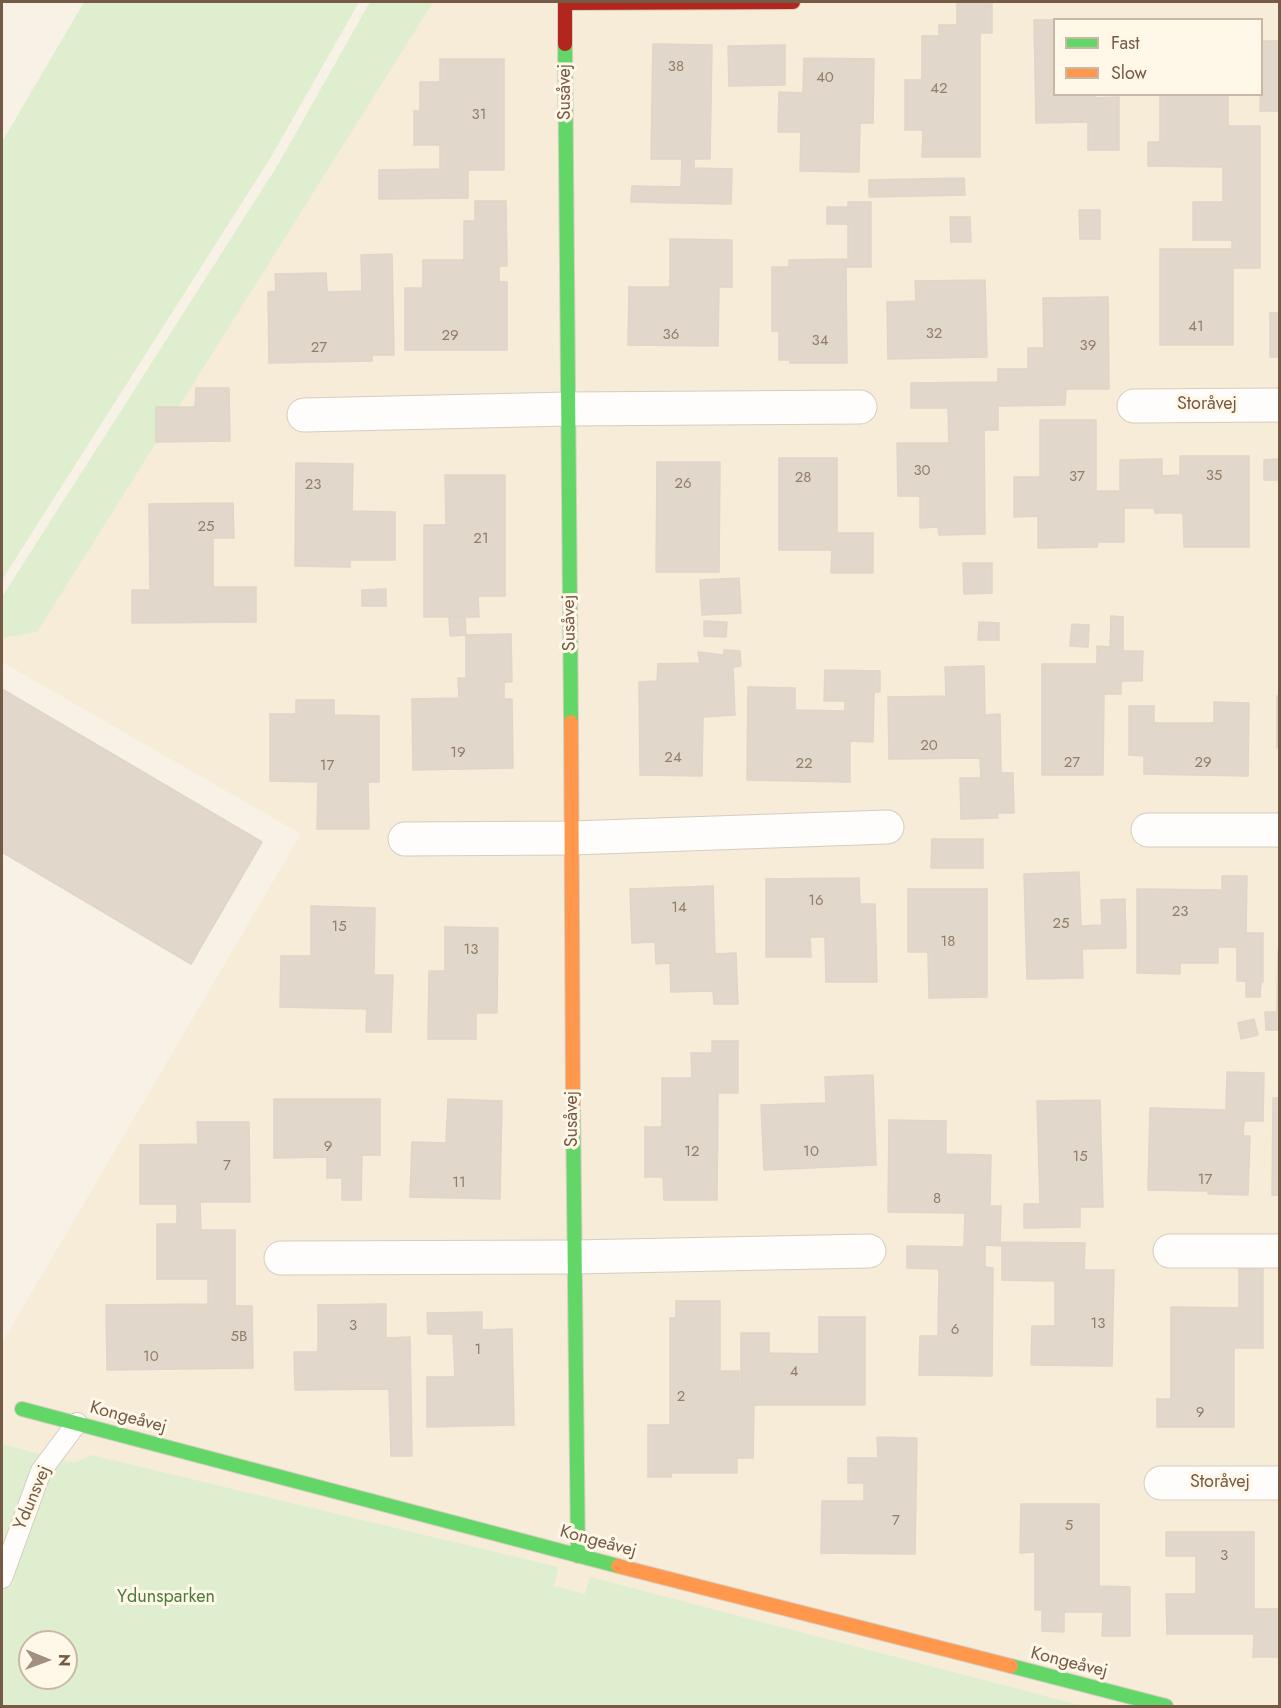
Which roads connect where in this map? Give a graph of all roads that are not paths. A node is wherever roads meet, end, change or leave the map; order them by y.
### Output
1 (793, 2) edge
2 (1280, 405) edge
3 (1134, 406) dead end
4 (860, 407) dead end
5 (568, 409) junction
6 (304, 415) dead end
7 (887, 827) dead end
8 (1148, 830) dead end
9 (1280, 830) edge
10 (572, 838) junction
11 (405, 839) dead end
12 (869, 1251) dead end
13 (1170, 1251) dead end
14 (1280, 1251) edge
15 (573, 1257) junction
16 (281, 1258) dead end
17 (22, 1409) dead end
18 (77, 1423) junction
19 (1161, 1483) dead end
20 (1280, 1483) edge
21 (578, 1556) junction
22 (2, 1578) edge
23 (1166, 1707) edge

1 - 5 street, Susåvej
2 - 3 street, Storåvej
4 - 5 street
5 - 6 street
5 - 10 street, Susåvej
7 - 10 street
8 - 9 street
10 - 11 street
10 - 15 street, Susåvej
12 - 15 street
13 - 14 street
15 - 16 street
15 - 21 street, Susåvej
17 - 18 street, Kongeåvej
18 - 21 street, Kongeåvej
18 - 22 lane, Ydunsvej
19 - 20 street, Storåvej
21 - 23 street, Kongeåvej

